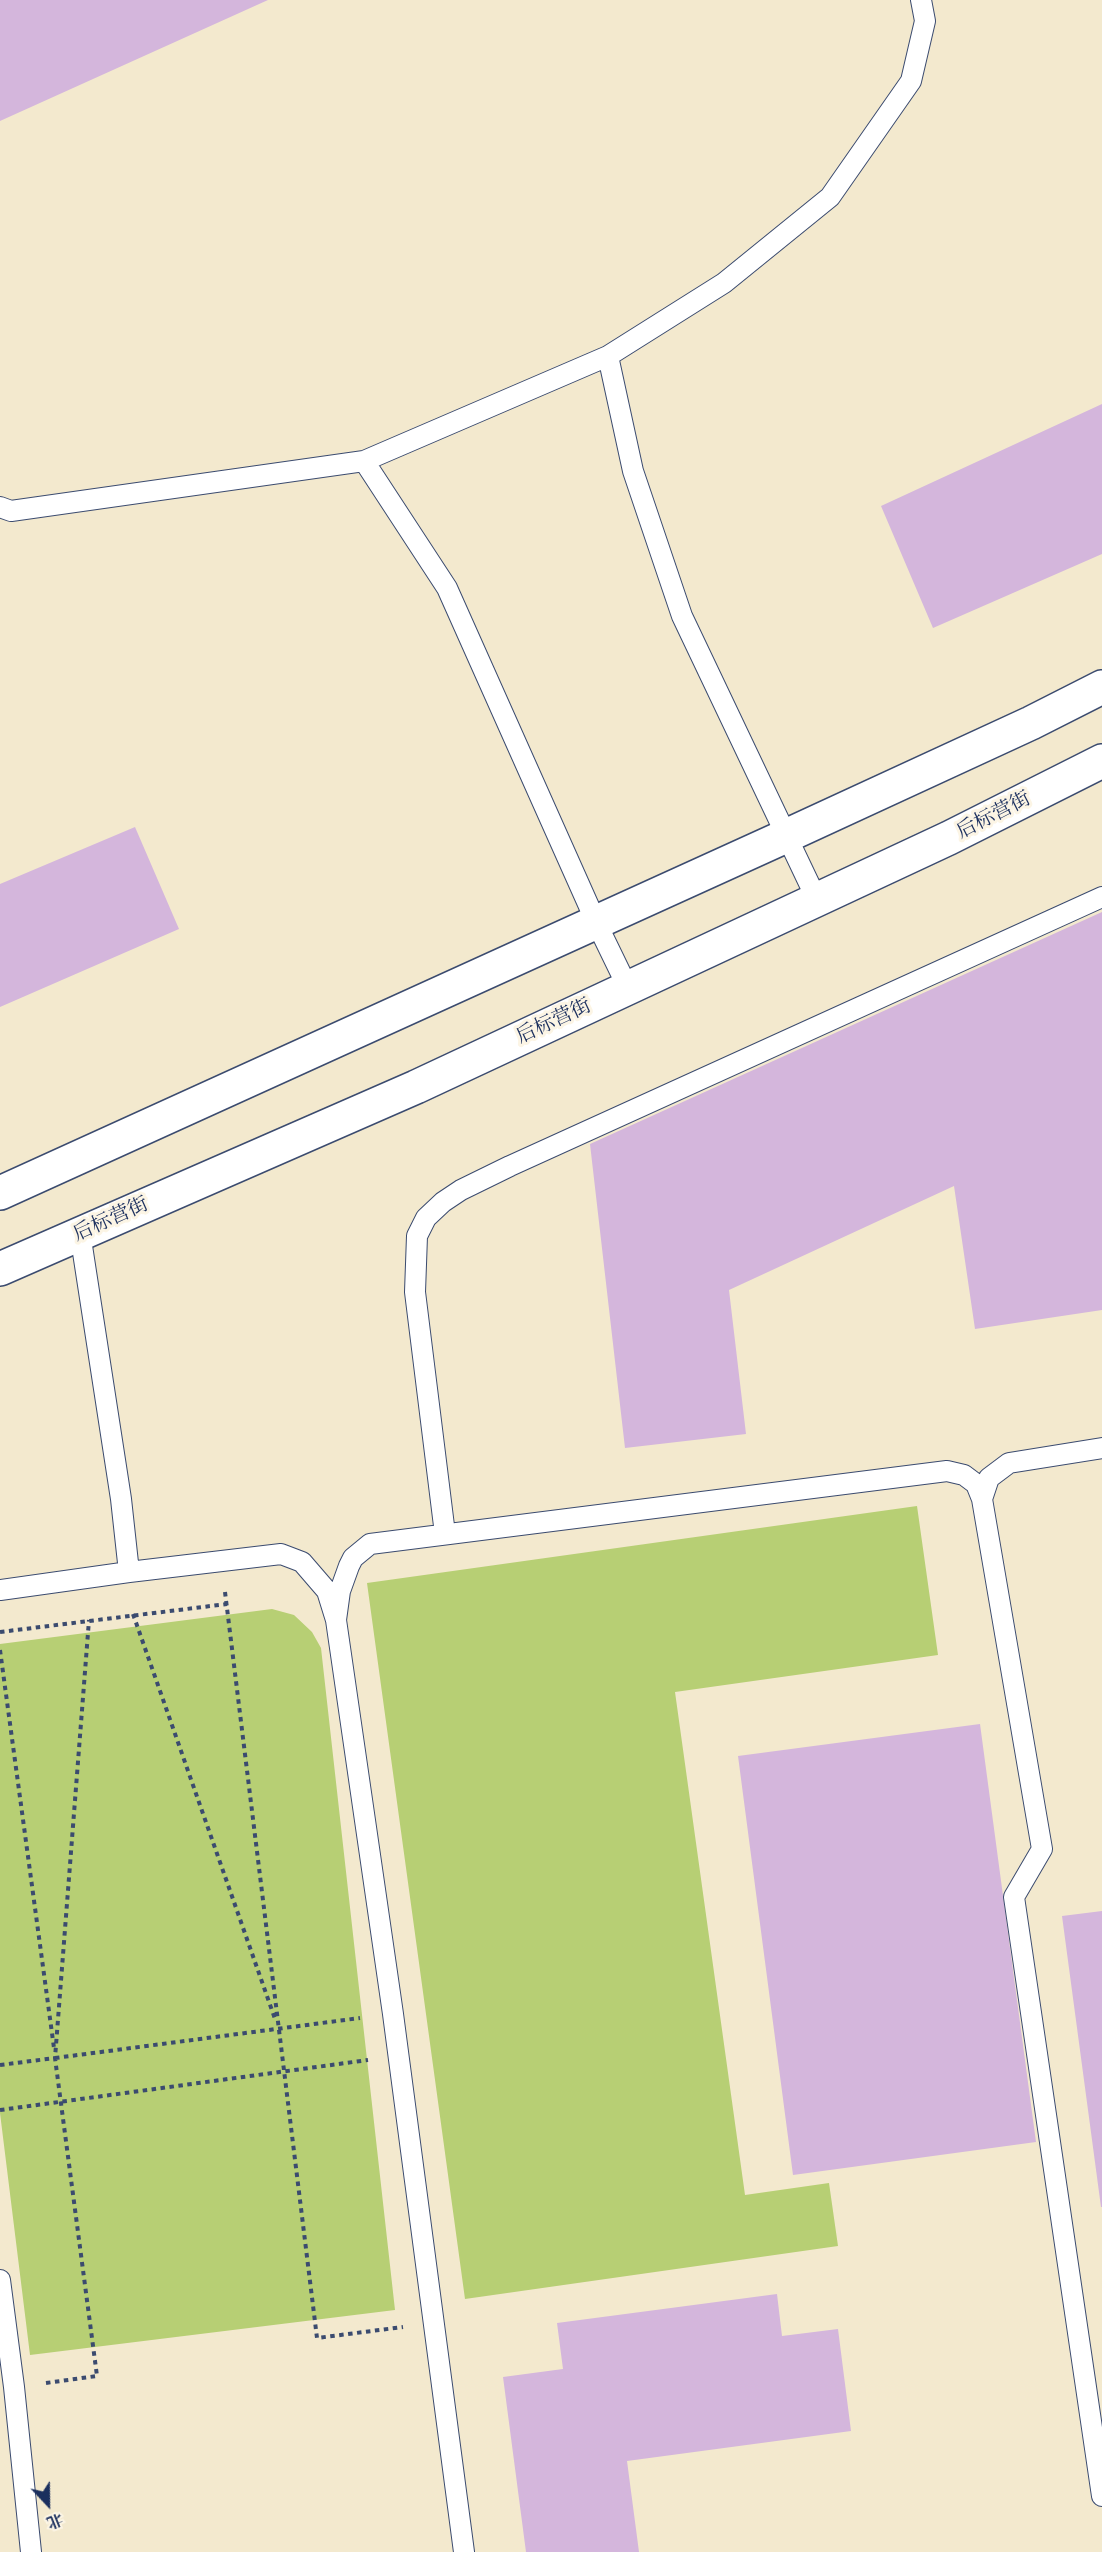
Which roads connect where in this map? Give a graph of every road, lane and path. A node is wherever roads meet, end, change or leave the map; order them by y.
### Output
1 (921, 0) edge
2 (608, 356) junction
3 (364, 462) junction
4 (0, 507) edge
5 (1102, 687) edge
6 (1102, 761) edge
7 (786, 836) junction
8 (1102, 897) edge
9 (817, 900) junction
10 (596, 922) junction
11 (628, 988) junction
12 (0, 1193) edge
13 (80, 1233) junction
14 (0, 1269) edge
15 (1102, 1448) edge
16 (982, 1499) junction
17 (445, 1534) junction
18 (222, 1561) junction
19 (129, 1572) junction
20 (0, 1590) edge
21 (227, 1604) junction
22 (133, 1614) junction
23 (89, 1620) junction
24 (336, 1620) junction
25 (0, 1632) edge
26 (0, 1650) edge
27 (393, 2014) junction
28 (278, 2029) junction
29 (399, 2056) junction
30 (55, 2058) junction
31 (0, 2065) edge
32 (283, 2072) junction
33 (60, 2102) junction
34 (0, 2110) edge
35 (0, 2280) edge
36 (434, 2323) junction
37 (14, 2387) junction
38 (1102, 2496) edge
39 (31, 2552) edge
40 (464, 2552) edge

1 - 2 lane
2 - 3 lane
2 - 7 lane
3 - 4 lane
3 - 10 lane
5 - 7 street
6 - 9 street, 后标营街
7 - 9 lane
7 - 10 street
8 - 17 lane
9 - 11 street, 后标营街
10 - 11 lane
10 - 12 street
11 - 13 street, 后标营街
13 - 14 street, 后标营街
13 - 19 lane
15 - 16 lane
16 - 17 lane
16 - 38 lane
17 - 24 lane
18 - 19 lane
18 - 21 path
18 - 24 lane
19 - 20 lane
21 - 22 path
21 - 28 path
22 - 23 path
22 - 28 path
23 - 25 path
23 - 30 path
24 - 27 lane
26 - 30 path
27 - 28 path
27 - 29 lane
28 - 30 path
28 - 32 path
29 - 32 path
29 - 36 lane
30 - 31 path
30 - 33 path
32 - 33 path
32 - 36 path
33 - 34 path
33 - 37 path
35 - 37 lane
36 - 40 lane
37 - 39 lane

